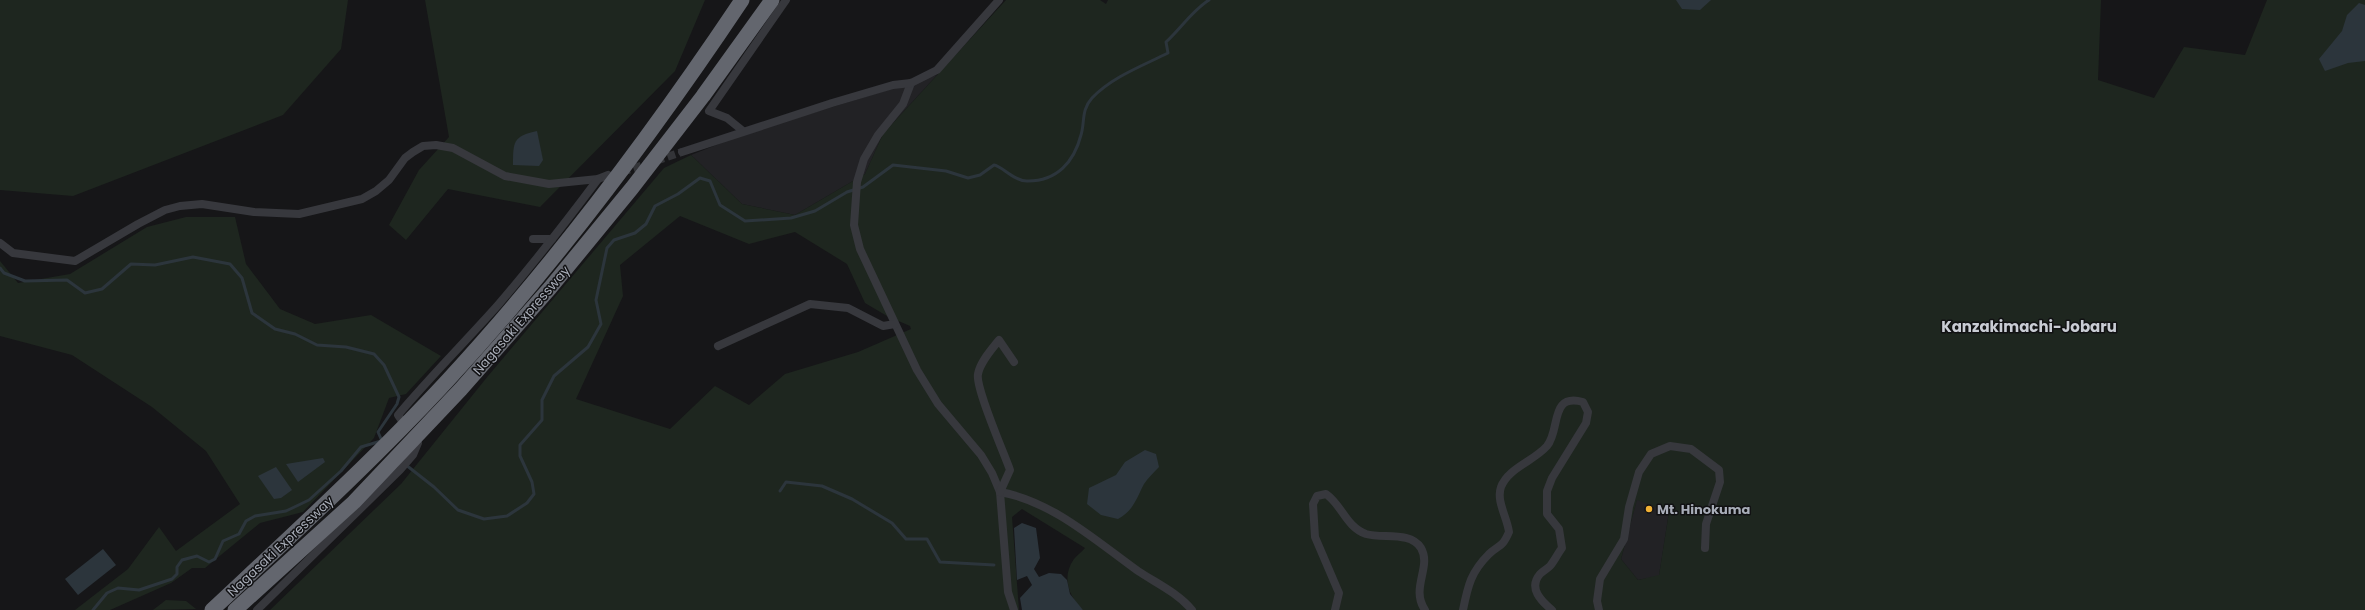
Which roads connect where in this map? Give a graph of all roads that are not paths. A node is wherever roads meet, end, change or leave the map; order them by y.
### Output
1 (742, 0) edge
2 (772, 0) edge
3 (786, 0) edge
4 (1000, 0) edge
5 (911, 83) junction
6 (743, 132) junction
7 (682, 152) tunnel mouth
8 (608, 175) dead end
9 (598, 179) junction
10 (533, 239) dead end
11 (552, 240) junction
12 (0, 243) edge
13 (895, 324) junction
14 (718, 346) dead end
15 (1014, 362) dead end
16 (1000, 492) junction
17 (1705, 548) dead end
18 (212, 610) edge
19 (235, 610) edge
20 (257, 610) edge
21 (1014, 610) edge
22 (1192, 610) edge
23 (1335, 610) edge
24 (1425, 610) edge
25 (1463, 610) edge
26 (1552, 610) edge
27 (1599, 610) edge

1 - 18 highway, Nagasaki Expressway, bridge
2 - 19 highway, Nagasaki Expressway, bridge
3 - 6 street
4 - 5 street
5 - 6 street
5 - 13 street
6 - 7 street
8 - 9 street
9 - 11 street
9 - 12 street
10 - 11 street
11 - 20 street
13 - 14 street
13 - 16 street
15 - 16 street
16 - 21 street
16 - 22 street
17 - 27 street
23 - 24 street
25 - 26 street

